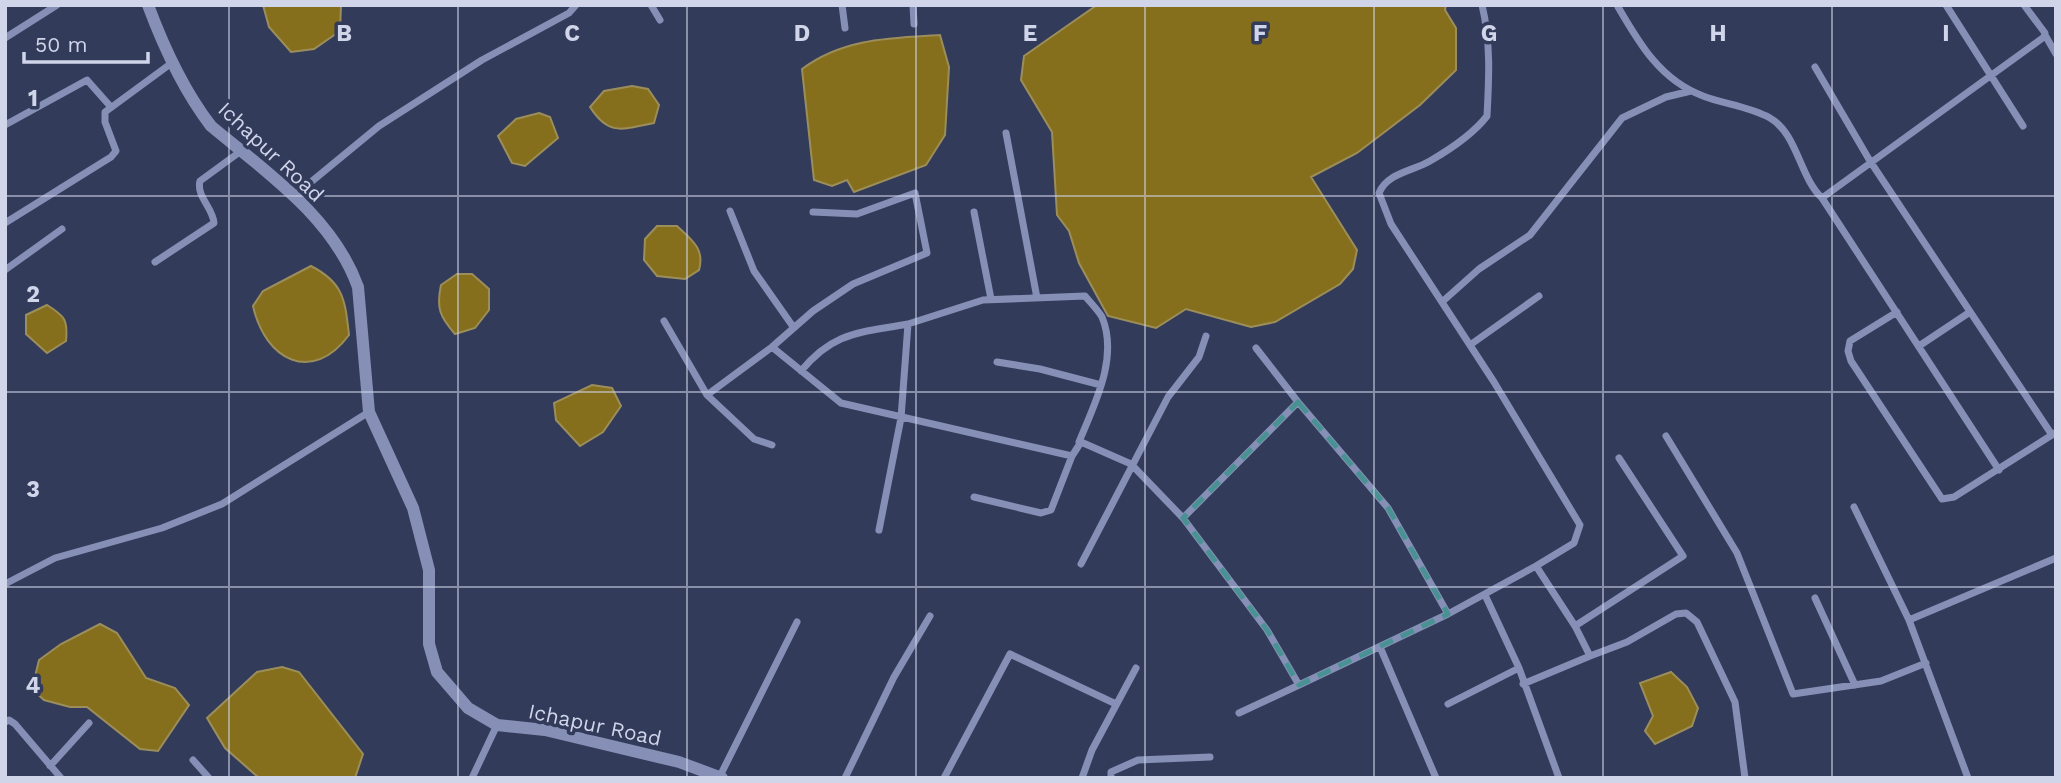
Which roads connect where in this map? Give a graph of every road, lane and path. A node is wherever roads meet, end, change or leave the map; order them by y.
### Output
1 (57, 5) edge
2 (148, 5) edge
3 (576, 5) edge
4 (651, 5) edge
5 (842, 5) edge
6 (913, 5) edge
7 (1482, 5) edge
8 (1617, 5) edge
9 (1946, 5) edge
10 (2024, 5) edge
11 (660, 20) dead end
12 (914, 24) dead end
13 (845, 28) dead end
14 (2045, 35) junction
15 (5, 38) edge
16 (2056, 54) edge
17 (173, 62) junction
18 (1815, 66) dead end
19 (1992, 74) junction
20 (1692, 91) junction
21 (110, 106) junction
22 (5, 125) edge
23 (2023, 126) dead end
24 (1006, 133) dead end
25 (241, 151) junction
26 (1870, 161) junction
27 (294, 196) junction
28 (1822, 198) junction
29 (730, 211) dead end
30 (813, 212) dead end
31 (974, 212) dead end
32 (5, 223) edge
33 (62, 229) dead end
34 (155, 262) dead end
35 (5, 270) edge
36 (1539, 296) dead end
37 (1037, 298) junction
38 (990, 299) junction
39 (1442, 302) junction
40 (1897, 312) junction
41 (1970, 312) junction
42 (664, 321) dead end
43 (908, 324) junction
44 (794, 328) junction
45 (1206, 336) dead end
46 (1470, 345) junction
47 (1919, 346) junction
48 (772, 347) junction
49 (1256, 348) dead end
50 (997, 362) dead end
51 (801, 370) junction
52 (1101, 385) junction
53 (707, 395) junction
54 (1298, 402) junction
55 (369, 412) junction
56 (901, 418) junction
57 (2054, 434) edge
58 (1666, 436) dead end
59 (1079, 442) junction
60 (772, 445) dead end
61 (1072, 456) junction
62 (1619, 458) dead end
63 (1131, 464) junction
64 (1998, 470) junction
65 (974, 497) dead end
66 (1854, 507) dead end
67 (1183, 518) junction
68 (879, 530) dead end
69 (2056, 558) edge
70 (1081, 564) dead end
71 (1536, 566) junction
72 (5, 584) edge
73 (1485, 595) junction
74 (1815, 598) dead end
75 (1447, 614) junction
76 (930, 616) dead end
77 (1909, 620) junction
78 (797, 622) dead end
79 (1575, 626) junction
80 (1380, 647) junction
81 (1590, 656) junction
82 (1926, 663) junction
83 (1136, 668) dead end
84 (1519, 668) junction
85 (1523, 684) junction
86 (1299, 685) junction
87 (1855, 685) junction
88 (1116, 704) junction
89 (1448, 704) dead end
90 (1239, 713) dead end
91 (5, 722) edge
92 (89, 723) dead end
93 (496, 725) junction
94 (1210, 757) dead end
95 (193, 760) dead end
96 (50, 766) junction
97 (720, 777) edge
98 (61, 778) edge
99 (209, 778) edge
100 (472, 778) edge
101 (845, 778) edge
102 (944, 778) edge
103 (1082, 778) edge
104 (1111, 778) edge
105 (1436, 778) edge
106 (1559, 778) edge
107 (1745, 778) edge
108 (1968, 778) edge

1 - 15 street
2 - 17 street, Ichapur Road
3 - 27 street
4 - 11 street
5 - 13 street
6 - 12 street
7 - 39 street
8 - 20 street
9 - 19 street
10 - 14 street
14 - 16 street
14 - 19 street
17 - 21 street
17 - 25 street, Ichapur Road
18 - 26 street
19 - 23 street
19 - 26 street
20 - 28 street
20 - 39 street
21 - 22 street
21 - 32 street
24 - 37 street
25 - 27 street, Ichapur Road
25 - 34 street
26 - 28 street
26 - 41 street
27 - 55 street, Ichapur Road
28 - 40 street
29 - 44 street
30 - 44 street
31 - 38 street
33 - 35 street
36 - 46 street
37 - 38 street
37 - 52 street
38 - 43 street
39 - 46 street
40 - 47 street
40 - 64 street
41 - 47 street
41 - 57 street
42 - 53 street
43 - 51 street
43 - 56 street
44 - 48 street
45 - 63 street
46 - 71 street
47 - 64 street
48 - 51 street
48 - 53 street
49 - 54 street
50 - 52 street
51 - 56 street
52 - 59 street
53 - 60 street
54 - 67 street
54 - 75 street
55 - 72 street
55 - 93 street, Ichapur Road
56 - 61 street
56 - 68 street
57 - 64 street
58 - 87 street
59 - 61 street
59 - 63 street
61 - 65 street
62 - 79 street
63 - 67 street
63 - 70 street
66 - 77 street
67 - 86 street
69 - 77 street
71 - 73 street
71 - 79 street
73 - 75 street
73 - 84 street
74 - 87 street
75 - 80 street
76 - 101 street
77 - 82 street
78 - 97 street
79 - 81 street
80 - 86 street
80 - 105 street
81 - 85 street
81 - 107 street
82 - 87 street
82 - 108 street
83 - 88 street
84 - 85 street
84 - 89 street
85 - 106 street
86 - 90 street
88 - 102 street
88 - 103 street
91 - 96 street
92 - 96 street
93 - 97 street, Ichapur Road
93 - 100 street
94 - 104 street
95 - 99 street
96 - 98 street

